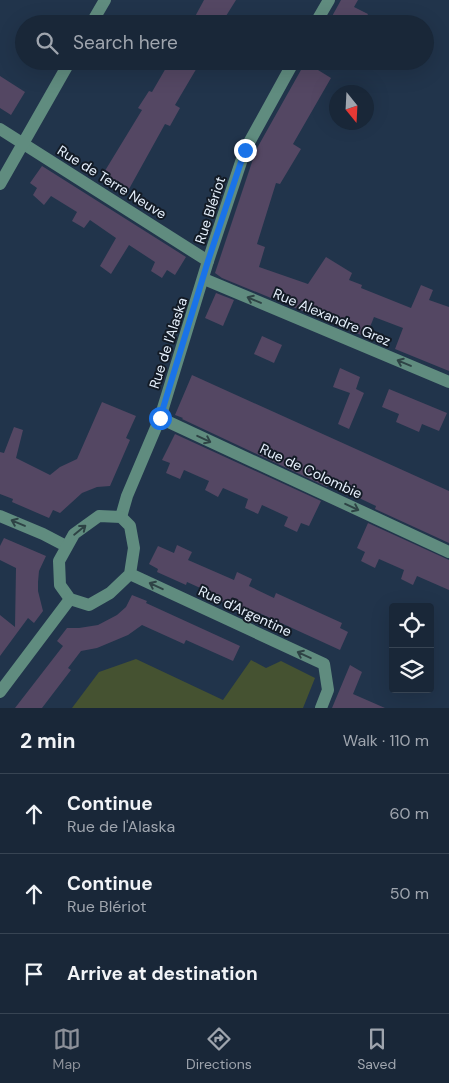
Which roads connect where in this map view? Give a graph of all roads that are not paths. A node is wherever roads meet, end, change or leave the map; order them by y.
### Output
1 (104, 0) edge
2 (328, 0) edge
3 (96, 15) edge
4 (320, 15) edge
5 (65, 70) edge
6 (289, 70) edge
7 (0, 129) edge
8 (23, 144) junction
9 (0, 184) edge
10 (208, 261) junction
11 (204, 279) junction
12 (449, 382) edge
13 (160, 418) junction
14 (0, 516) edge
15 (121, 517) junction
16 (66, 546) junction
17 (449, 552) edge
18 (130, 574) junction
19 (70, 599) junction
20 (0, 692) edge
21 (321, 708) edge

1 - 3 street
2 - 4 street
5 - 8 street
6 - 10 street, Rue Blériot
7 - 8 street, Rue de Terre Neuve
8 - 9 street
8 - 10 street, Rue de Terre Neuve
10 - 11 street, Rue de l'Alaska
12 -> 11 street, Rue Alexandre Grez
11 - 13 street, Rue de l'Alaska
13 - 15 street, Rue de l'Alaska
13 -> 17 street, Rue de Colombie
16 -> 14 street
16 -> 15 street
15 - 18 street
16 - 19 street
18 - 19 street
21 -> 18 street, Rue d'Argentine
19 - 20 street

